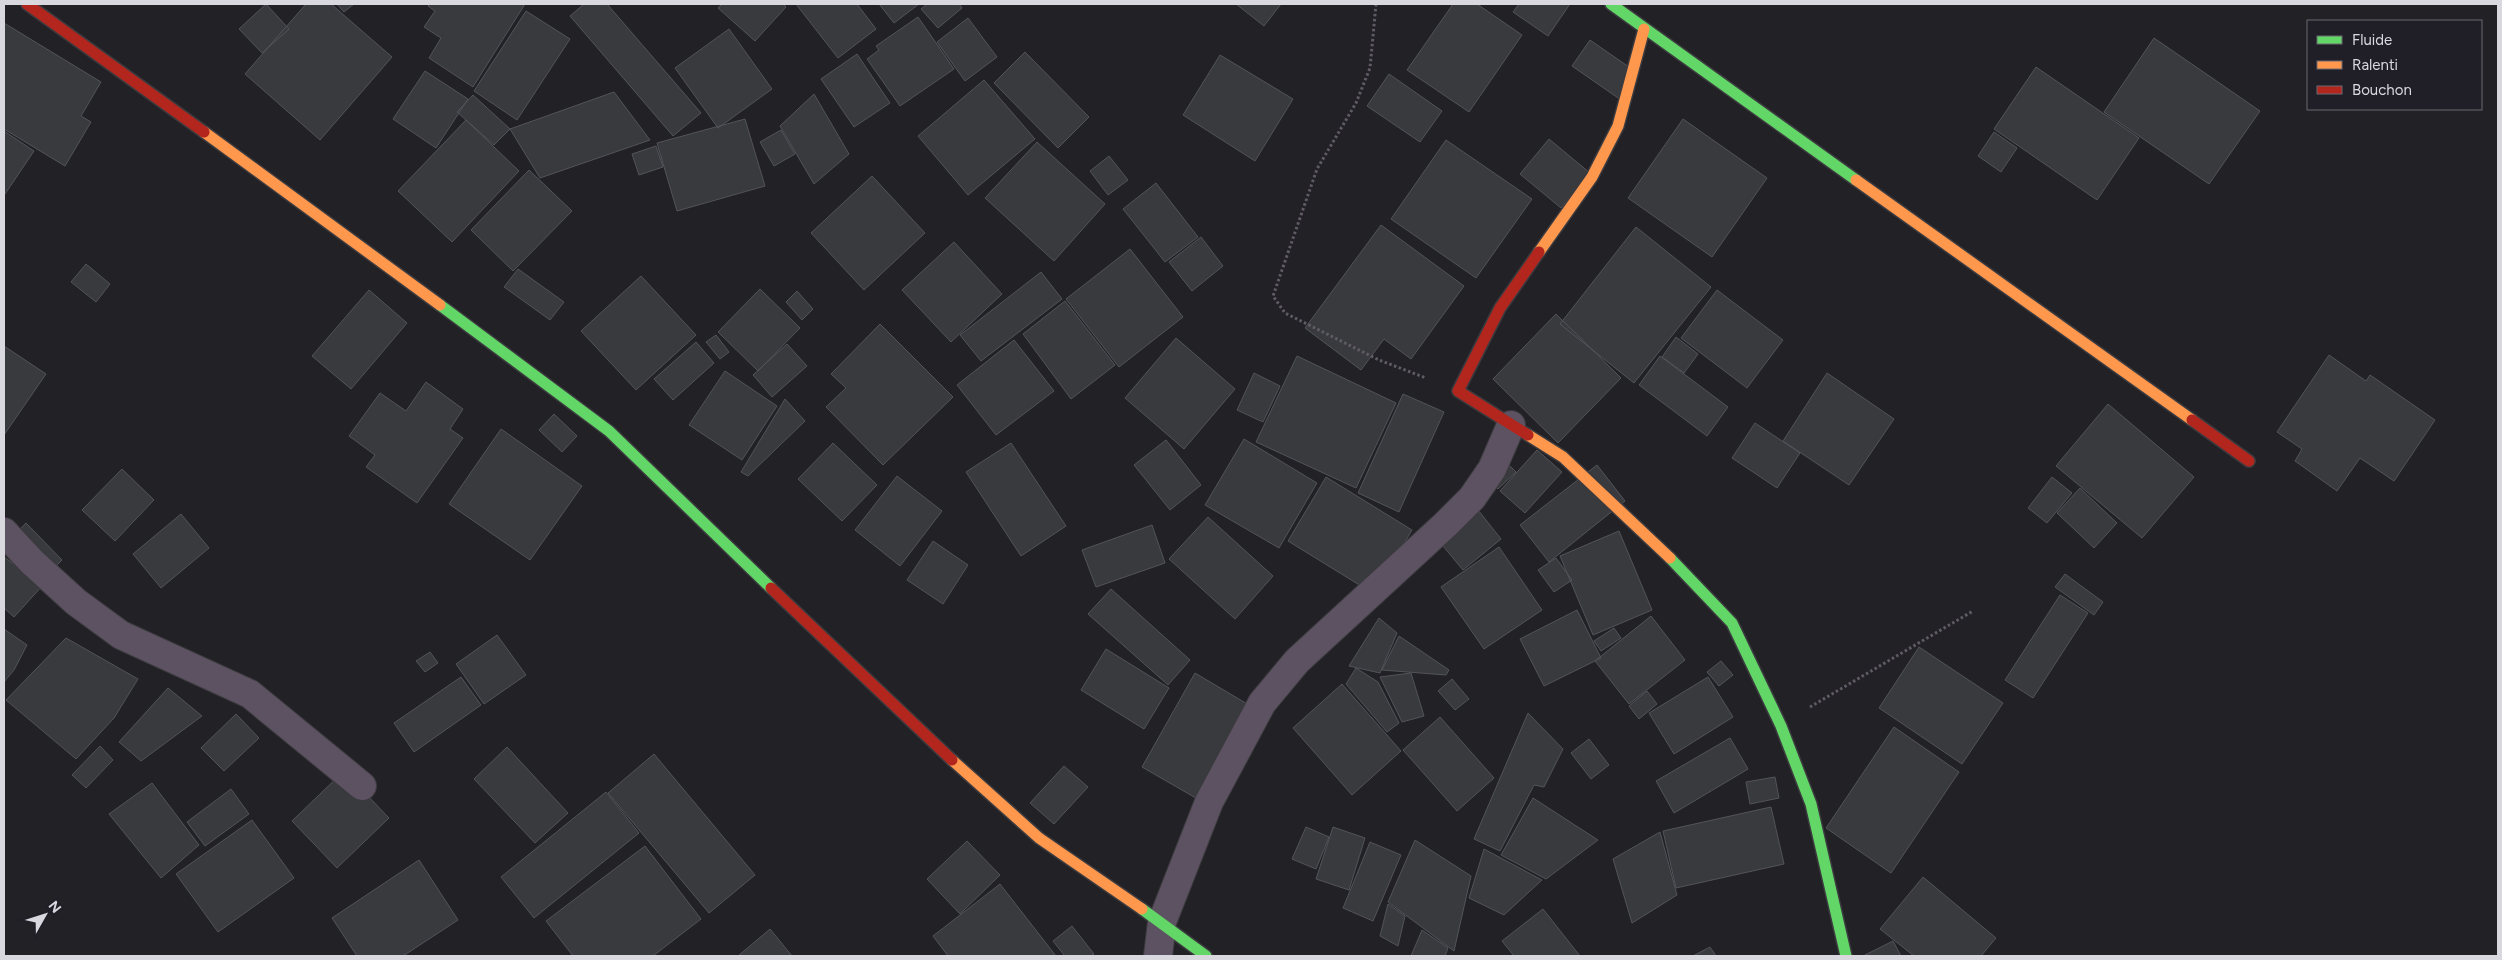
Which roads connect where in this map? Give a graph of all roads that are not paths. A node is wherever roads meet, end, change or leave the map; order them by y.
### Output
1 (27, 4) edge
2 (1611, 4) edge
3 (1644, 29) junction
4 (1511, 425) junction
5 (2249, 461) dead end
6 (4, 532) edge
7 (362, 786) dead end
8 (1162, 922) junction
9 (1158, 956) edge
10 (1206, 956) edge
11 (1846, 956) edge

1 - 8 street
2 - 3 street
3 - 4 street
3 - 5 street
4 - 8 street
4 - 11 street
6 - 7 street
8 - 9 street
8 - 10 street

